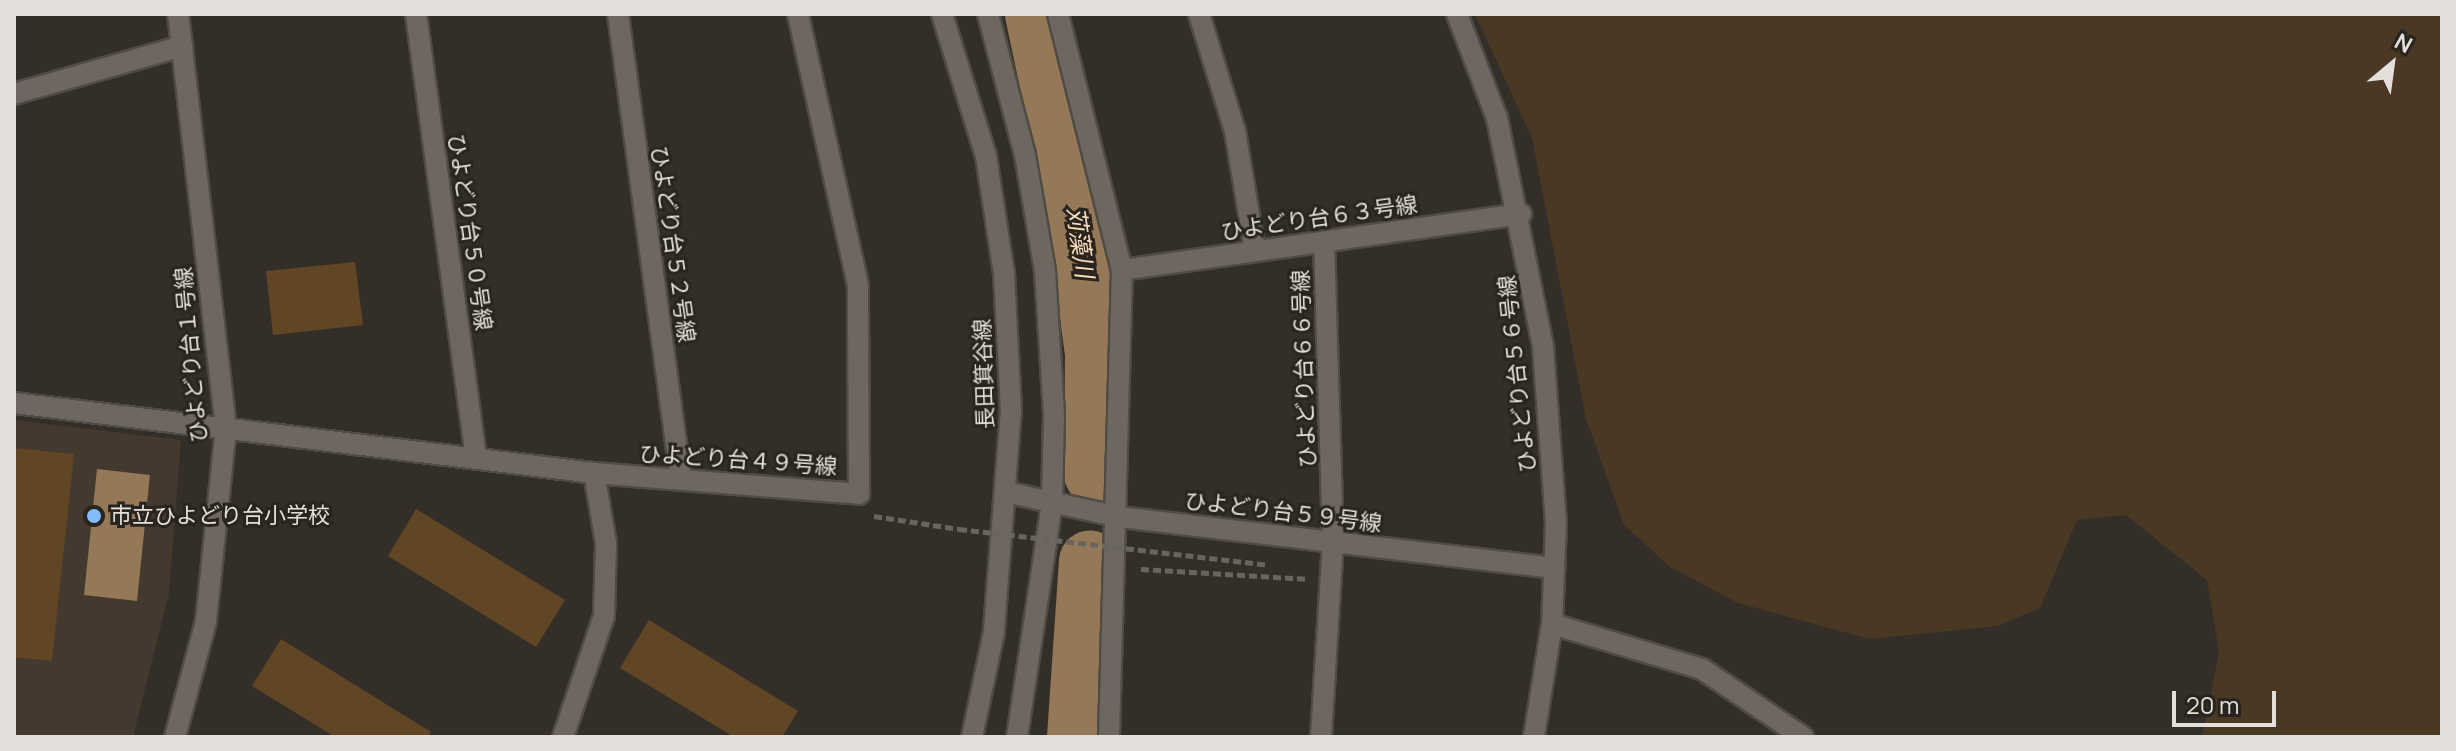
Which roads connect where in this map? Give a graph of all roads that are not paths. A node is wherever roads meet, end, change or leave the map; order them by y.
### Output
1 (178, 14) edge
2 (416, 14) edge
3 (618, 14) edge
4 (798, 14) edge
5 (942, 14) edge
6 (988, 14) edge
7 (1058, 14) edge
8 (1199, 14) edge
9 (1457, 14) edge
10 (182, 46) junction
11 (14, 94) edge
12 (1521, 214) junction
13 (1324, 242) junction
14 (1255, 251) junction
15 (1122, 270) junction
16 (14, 403) edge
17 (226, 428) junction
18 (476, 456) junction
19 (594, 473) junction
20 (681, 480) junction
21 (1010, 493) junction
22 (1052, 503) junction
23 (1120, 517) junction
24 (1333, 542) junction
25 (1553, 568) junction
26 (1552, 624) junction
27 (175, 737) edge
28 (563, 737) edge
29 (972, 737) edge
30 (1017, 737) edge
31 (1109, 737) edge
32 (1321, 737) edge
33 (1534, 737) edge
34 (1803, 737) edge

1 - 10 street, ひよどり台１号線
2 - 18 street, ひよどり台５０号線
3 - 20 street, ひよどり台５２号線
4 - 20 street, ひよどり台４９号線
5 - 21 street, 長田箕谷線
6 - 22 street
7 - 15 street
8 - 14 street
9 - 12 street, ひよどり台５６号線
10 - 11 street
10 - 17 street, ひよどり台１号線
12 - 13 street, ひよどり台６３号線
12 - 25 street, ひよどり台５６号線
13 - 14 street, ひよどり台６３号線
13 - 24 street, ひよどり台６６号線
14 - 15 street, ひよどり台６３号線
15 - 23 street
16 - 17 street, ひよどり台４９号線
17 - 18 street, ひよどり台４９号線
17 - 27 street, ひよどり台１号線
18 - 19 street, ひよどり台４９号線
19 - 20 street, ひよどり台４９号線
19 - 28 street
21 - 22 street, ひよどり台５９号線
21 - 29 street, 長田箕谷線
22 - 23 street, ひよどり台５９号線
22 - 30 street
23 - 24 street, ひよどり台５９号線
23 - 31 street
24 - 25 street, ひよどり台５９号線
24 - 32 street, ひよどり台６６号線
25 - 26 street, ひよどり台５６号線
26 - 33 street, ひよどり台５６号線
26 - 34 street

